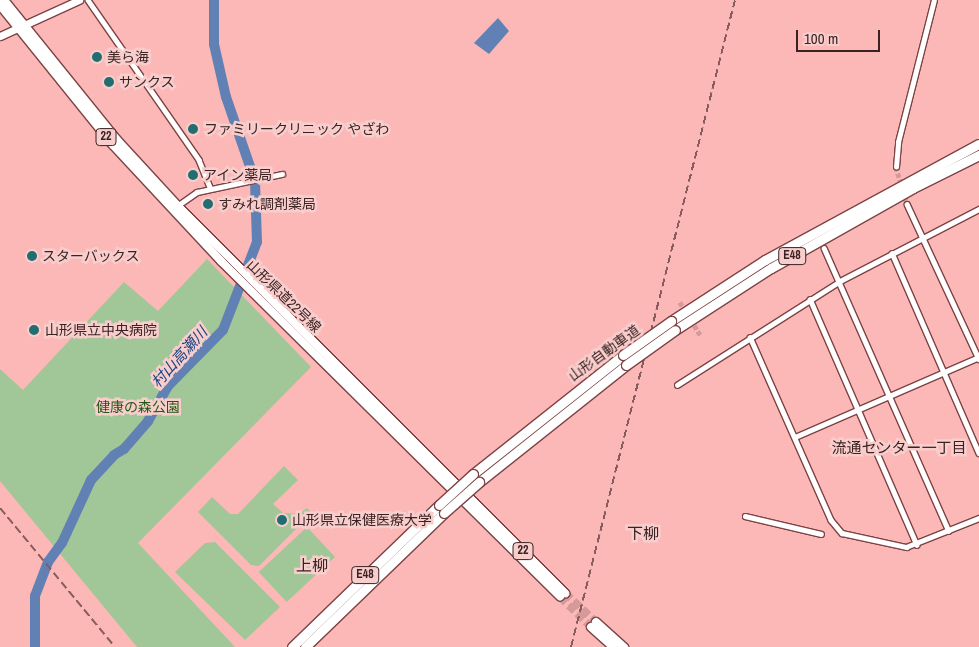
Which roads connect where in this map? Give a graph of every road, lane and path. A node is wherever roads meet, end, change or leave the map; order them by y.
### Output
1 (4, 0) edge
2 (79, 0) edge
3 (88, 0) edge
4 (934, 0) edge
5 (0, 5) edge
6 (21, 27) junction
7 (0, 36) edge
8 (979, 144) edge
9 (979, 155) edge
10 (896, 167) tunnel mouth
11 (282, 174) dead end
12 (211, 189) junction
13 (907, 204) tunnel mouth
14 (175, 208) junction
15 (979, 209) edge
16 (924, 236) junction
17 (824, 248) dead end
18 (892, 253) junction
19 (223, 258) junction
20 (840, 281) junction
21 (810, 299) junction
22 (673, 325) junction
23 (750, 337) junction
24 (979, 358) edge
25 (944, 372) junction
26 (677, 385) dead end
27 (889, 396) junction
28 (859, 410) junction
29 (795, 437) junction
30 (979, 453) edge
31 (476, 478) junction
32 (442, 509) junction
33 (745, 516) dead end
34 (979, 518) edge
35 (950, 531) junction
36 (821, 534) dead end
37 (918, 545) junction
38 (292, 647) edge
39 (305, 647) edge
40 (613, 647) edge
41 (624, 647) edge

1 - 6 main road, 山形県道22号線 / 22
2 - 6 main road
3 - 12 street
4 - 10 street
5 - 6 main road, 山形県道22号線 / 22
6 - 7 main road
6 - 14 main road, 山形県道22号線 / 22
8 - 22 highway, 山形自動車道 / E48
9 - 22 highway, 山形自動車道 / E48
11 - 12 street
12 - 14 street
13 - 16 street
14 - 19 main road, 山形県道22号線 / 22
15 - 16 street
16 - 18 street
16 - 24 street
17 - 20 street
18 - 20 street
18 - 25 street
19 - 19 main road, 山形県道22号線 / 22
20 - 21 street
20 - 27 street
21 - 23 street
21 - 28 street
22 - 31 highway, 山形自動車道 / E48, bridge
22 - 31 highway, 山形自動車道 / E48, bridge
23 - 26 street
23 - 29 street
24 - 25 street
25 - 27 street
25 - 30 street
27 - 28 street
27 - 35 street
28 - 29 street
28 - 37 street
29 - 37 street
31 - 32 highway, 山形自動車道 / E48, bridge
32 - 38 highway, 山形自動車道 / E48
32 - 39 highway, 山形自動車道 / E48
33 - 36 street
34 - 35 street
35 - 37 street
40 - 41 main road

